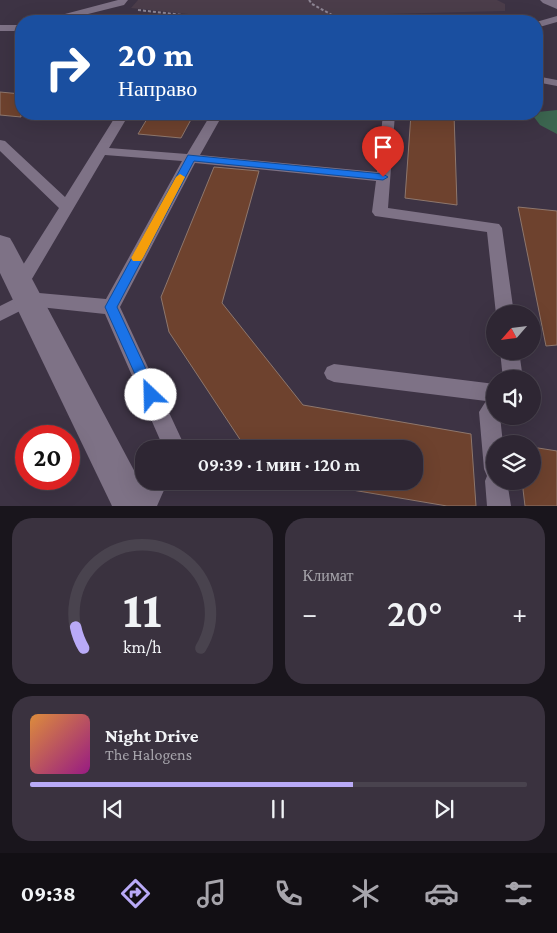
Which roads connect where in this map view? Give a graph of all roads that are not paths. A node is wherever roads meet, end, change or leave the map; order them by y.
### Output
1 (124, 0) edge
2 (548, 0) edge
3 (557, 4) edge
4 (73, 15) edge
5 (557, 19) edge
6 (543, 23) edge
7 (0, 28) edge
8 (15, 28) edge
9 (543, 80) edge
10 (557, 83) edge
11 (120, 120) edge
12 (213, 120) edge
13 (388, 120) edge
14 (0, 144) edge
15 (101, 152) junction
16 (191, 158) junction
17 (383, 177) junction
18 (67, 207) junction
19 (0, 245) edge
20 (16, 299) edge
21 (504, 305) edge
22 (111, 307) junction
23 (334, 373) dead end
24 (486, 392) edge
25 (171, 440) edge
26 (152, 490) edge
27 (497, 490) edge
28 (133, 506) edge
29 (144, 506) edge
30 (499, 506) edge

1 - 4 lane
2 - 3 street
5 - 6 lane
7 - 8 lane
9 - 10 lane
11 - 15 lane
12 - 16 lane
13 - 17 lane
14 - 18 lane
15 - 16 lane
15 - 18 lane
16 - 17 lane
16 - 22 lane
17 - 21 lane
18 - 20 lane
19 - 20 street
20 - 22 lane
20 - 28 street
22 - 25 lane
23 - 24 lane
26 - 29 lane
27 - 30 lane

